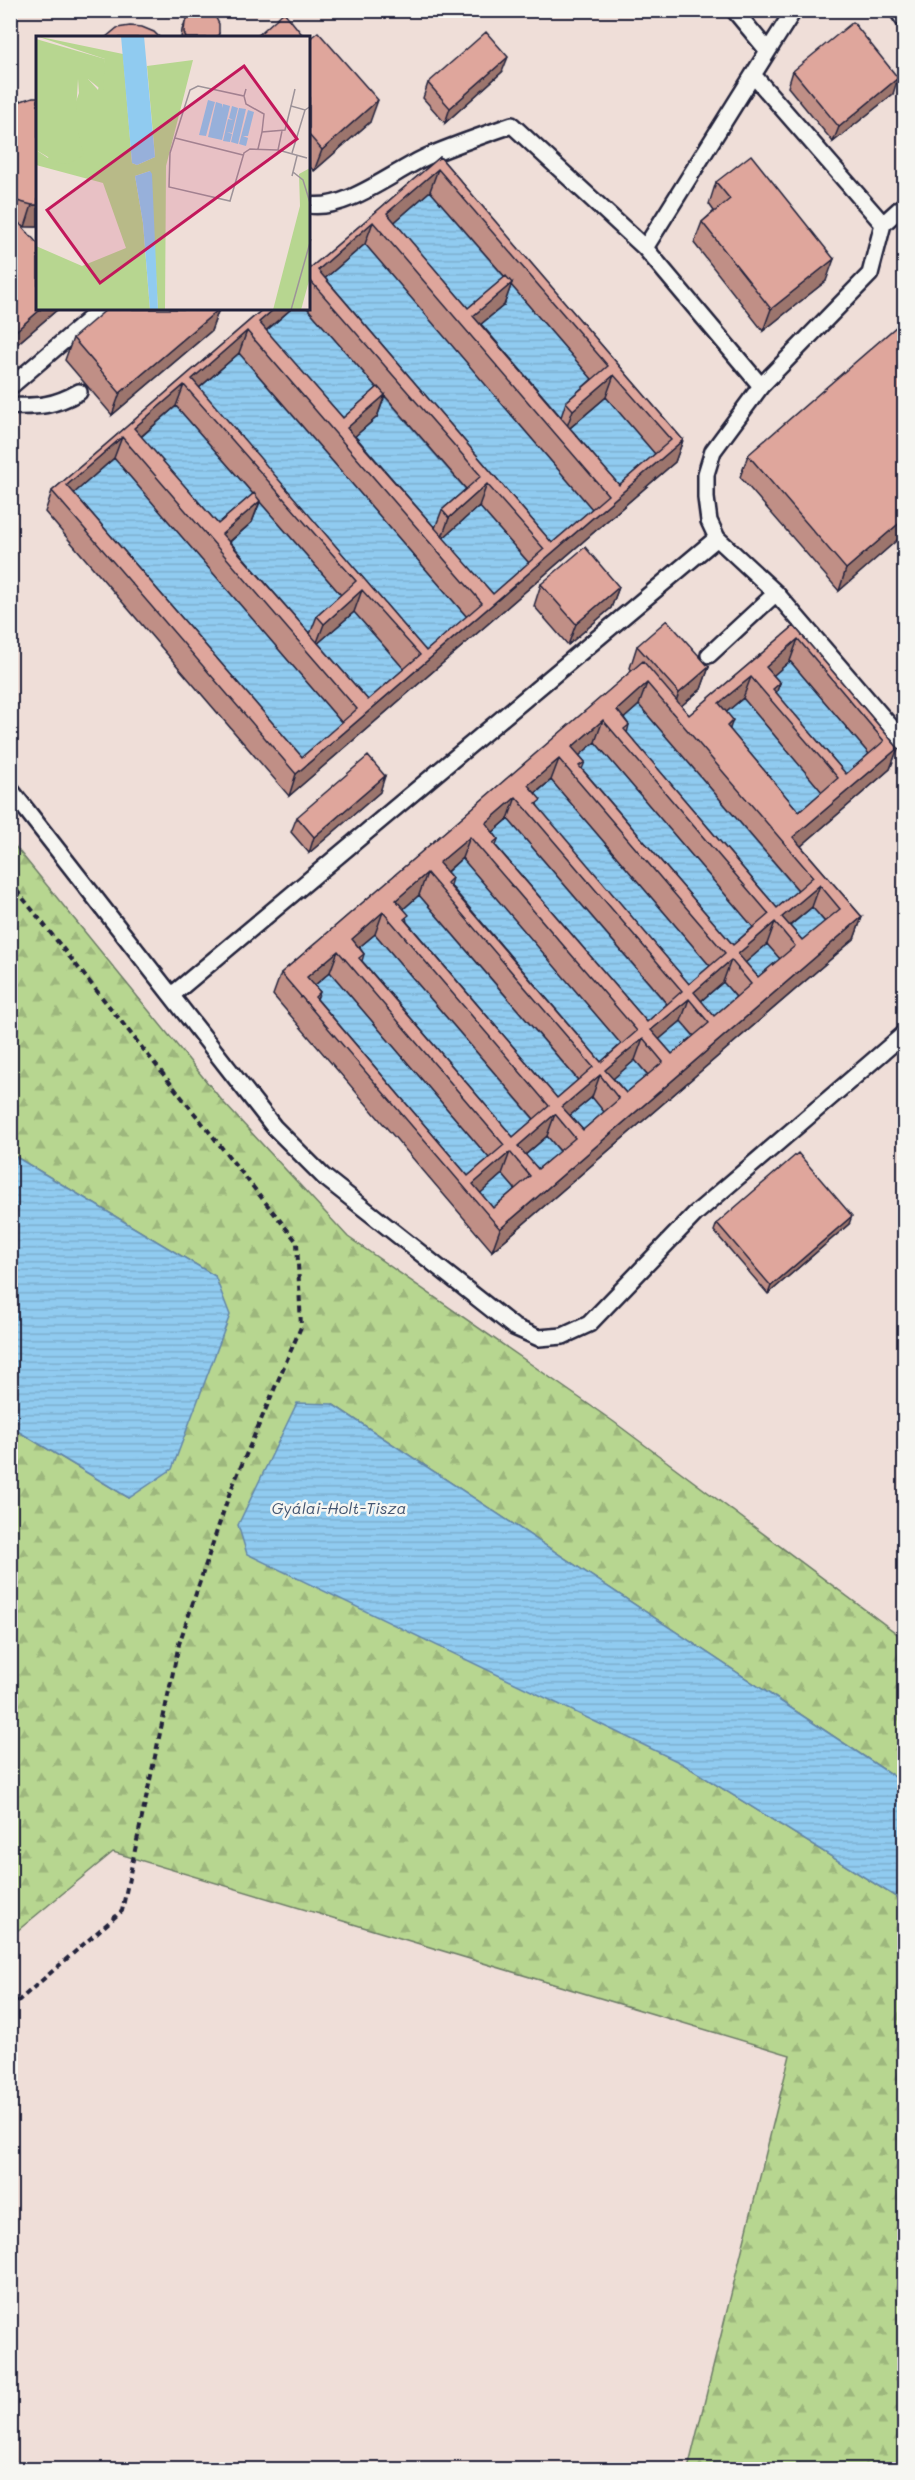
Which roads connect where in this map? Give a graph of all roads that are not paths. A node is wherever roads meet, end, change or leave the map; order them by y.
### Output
1 (734, 10) edge
2 (794, 10) edge
3 (897, 10) edge
4 (904, 20) edge
5 (768, 51) junction
6 (754, 76) junction
7 (310, 205) edge
8 (904, 205) edge
9 (883, 224) junction
10 (645, 248) junction
11 (100, 310) edge
12 (761, 386) junction
13 (10, 387) edge
14 (79, 392) dead end
15 (10, 406) edge
16 (717, 538) junction
17 (776, 593) junction
18 (710, 655) dead end
19 (904, 742) edge
20 (10, 789) edge
21 (172, 995) junction
22 (904, 1034) edge

1 - 5 lane
2 - 5 lane
3 - 4 lane
5 - 6 lane
6 - 9 lane
6 - 10 lane
7 - 10 lane
8 - 9 lane
9 - 12 lane
10 - 12 lane
11 - 13 lane
12 - 16 lane
14 - 15 lane
16 - 17 lane
16 - 21 lane
17 - 18 lane
17 - 19 lane
20 - 21 lane
21 - 22 lane

